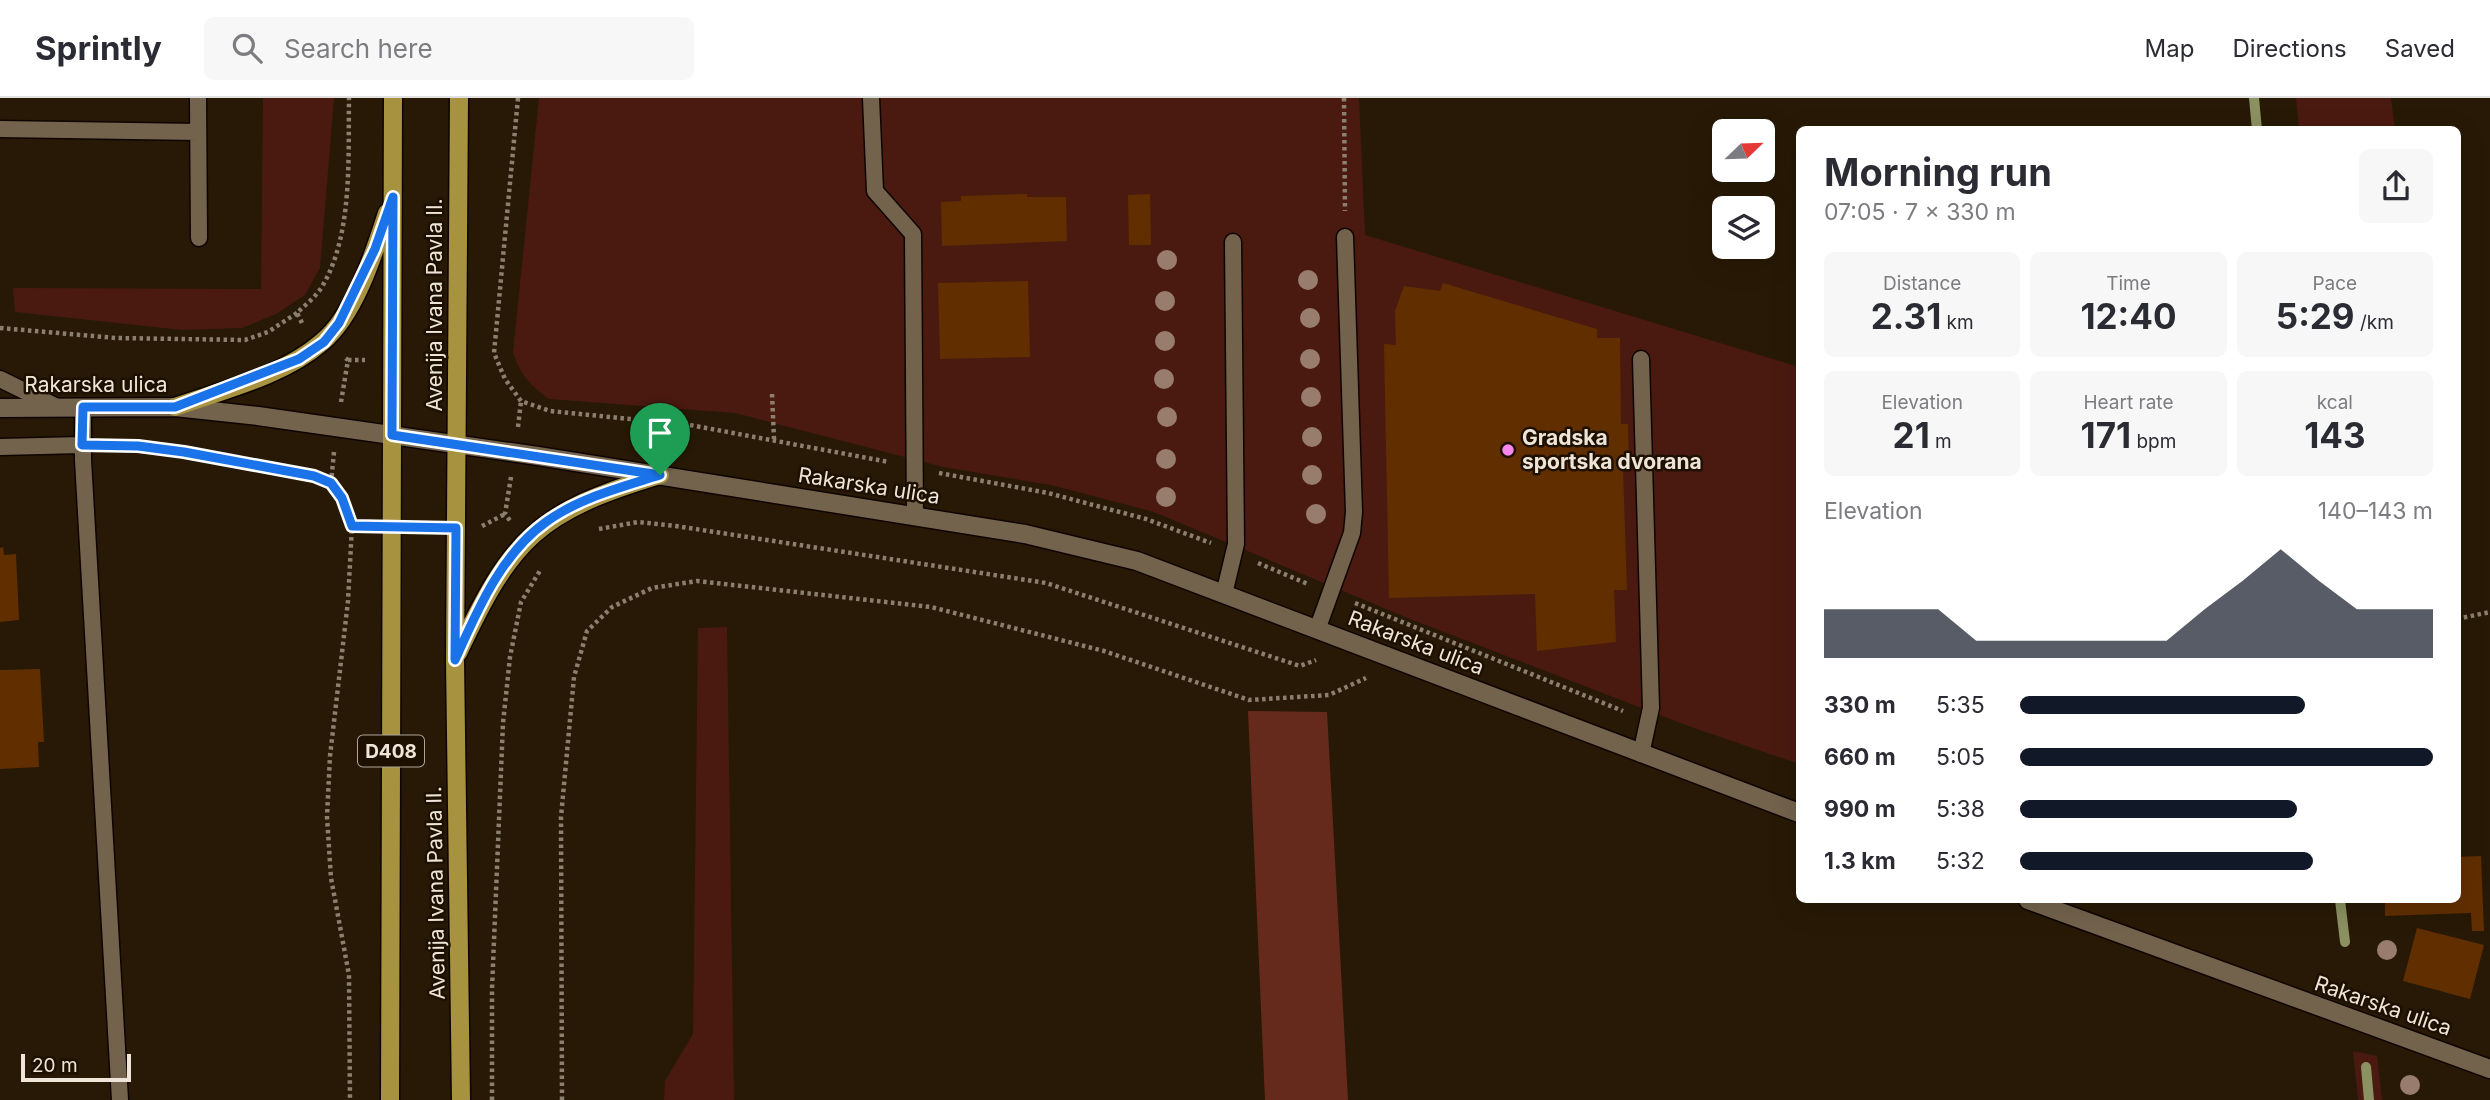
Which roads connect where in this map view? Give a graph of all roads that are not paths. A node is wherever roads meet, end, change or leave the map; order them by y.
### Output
1 (198, 98) edge
2 (393, 98) edge
3 (459, 98) edge
4 (871, 98) edge
5 (0, 129) edge
6 (198, 132) junction
7 (393, 197) junction
8 (199, 237) dead end
9 (1345, 237) road end
10 (1233, 242) dead end
11 (1641, 359) dead end
12 (0, 379) edge
13 (55, 406) junction
14 (83, 407) junction
15 (175, 407) junction
16 (0, 408) edge
17 (392, 435) junction
18 (456, 444) junction
19 (82, 445) junction
20 (0, 447) edge
21 (660, 475) junction
22 (915, 516) junction
23 (1224, 594) junction
24 (1317, 630) junction
25 (455, 660) junction
26 (1641, 754) junction
27 (1796, 812) edge
28 (2036, 903) edge
29 (2490, 1069) edge
30 (120, 1100) edge
31 (390, 1100) edge
32 (461, 1100) edge

1 - 6 lane
2 - 7 main road, Avenija Ivana Pavla II. / D408
3 - 18 main road, Avenija Ivana Pavla II.
4 - 22 lane
5 - 6 lane
6 - 8 lane
7 - 15 main road
7 - 17 main road, Avenija Ivana Pavla II. / D408
9 - 24 lane
10 - 23 lane
11 - 26 lane
12 - 13 lane
13 - 14 main road, Rakarska ulica
13 - 16 main road, Rakarska ulica
14 - 15 main road, Rakarska ulica
14 - 19 lane
15 - 17 main road, Rakarska ulica
17 - 18 main road, Rakarska ulica
17 - 31 main road, Avenija Ivana Pavla II. / D408
18 - 21 main road, Rakarska ulica
18 - 25 main road, Avenija Ivana Pavla II.
19 - 20 lane
19 - 30 lane
21 - 22 main road, Rakarska ulica
21 - 25 main road
22 - 23 main road, Rakarska ulica
23 - 24 main road, Rakarska ulica
24 - 26 main road, Rakarska ulica
25 - 32 main road, Avenija Ivana Pavla II.
26 - 27 main road, Rakarska ulica
28 - 29 main road, Rakarska ulica

